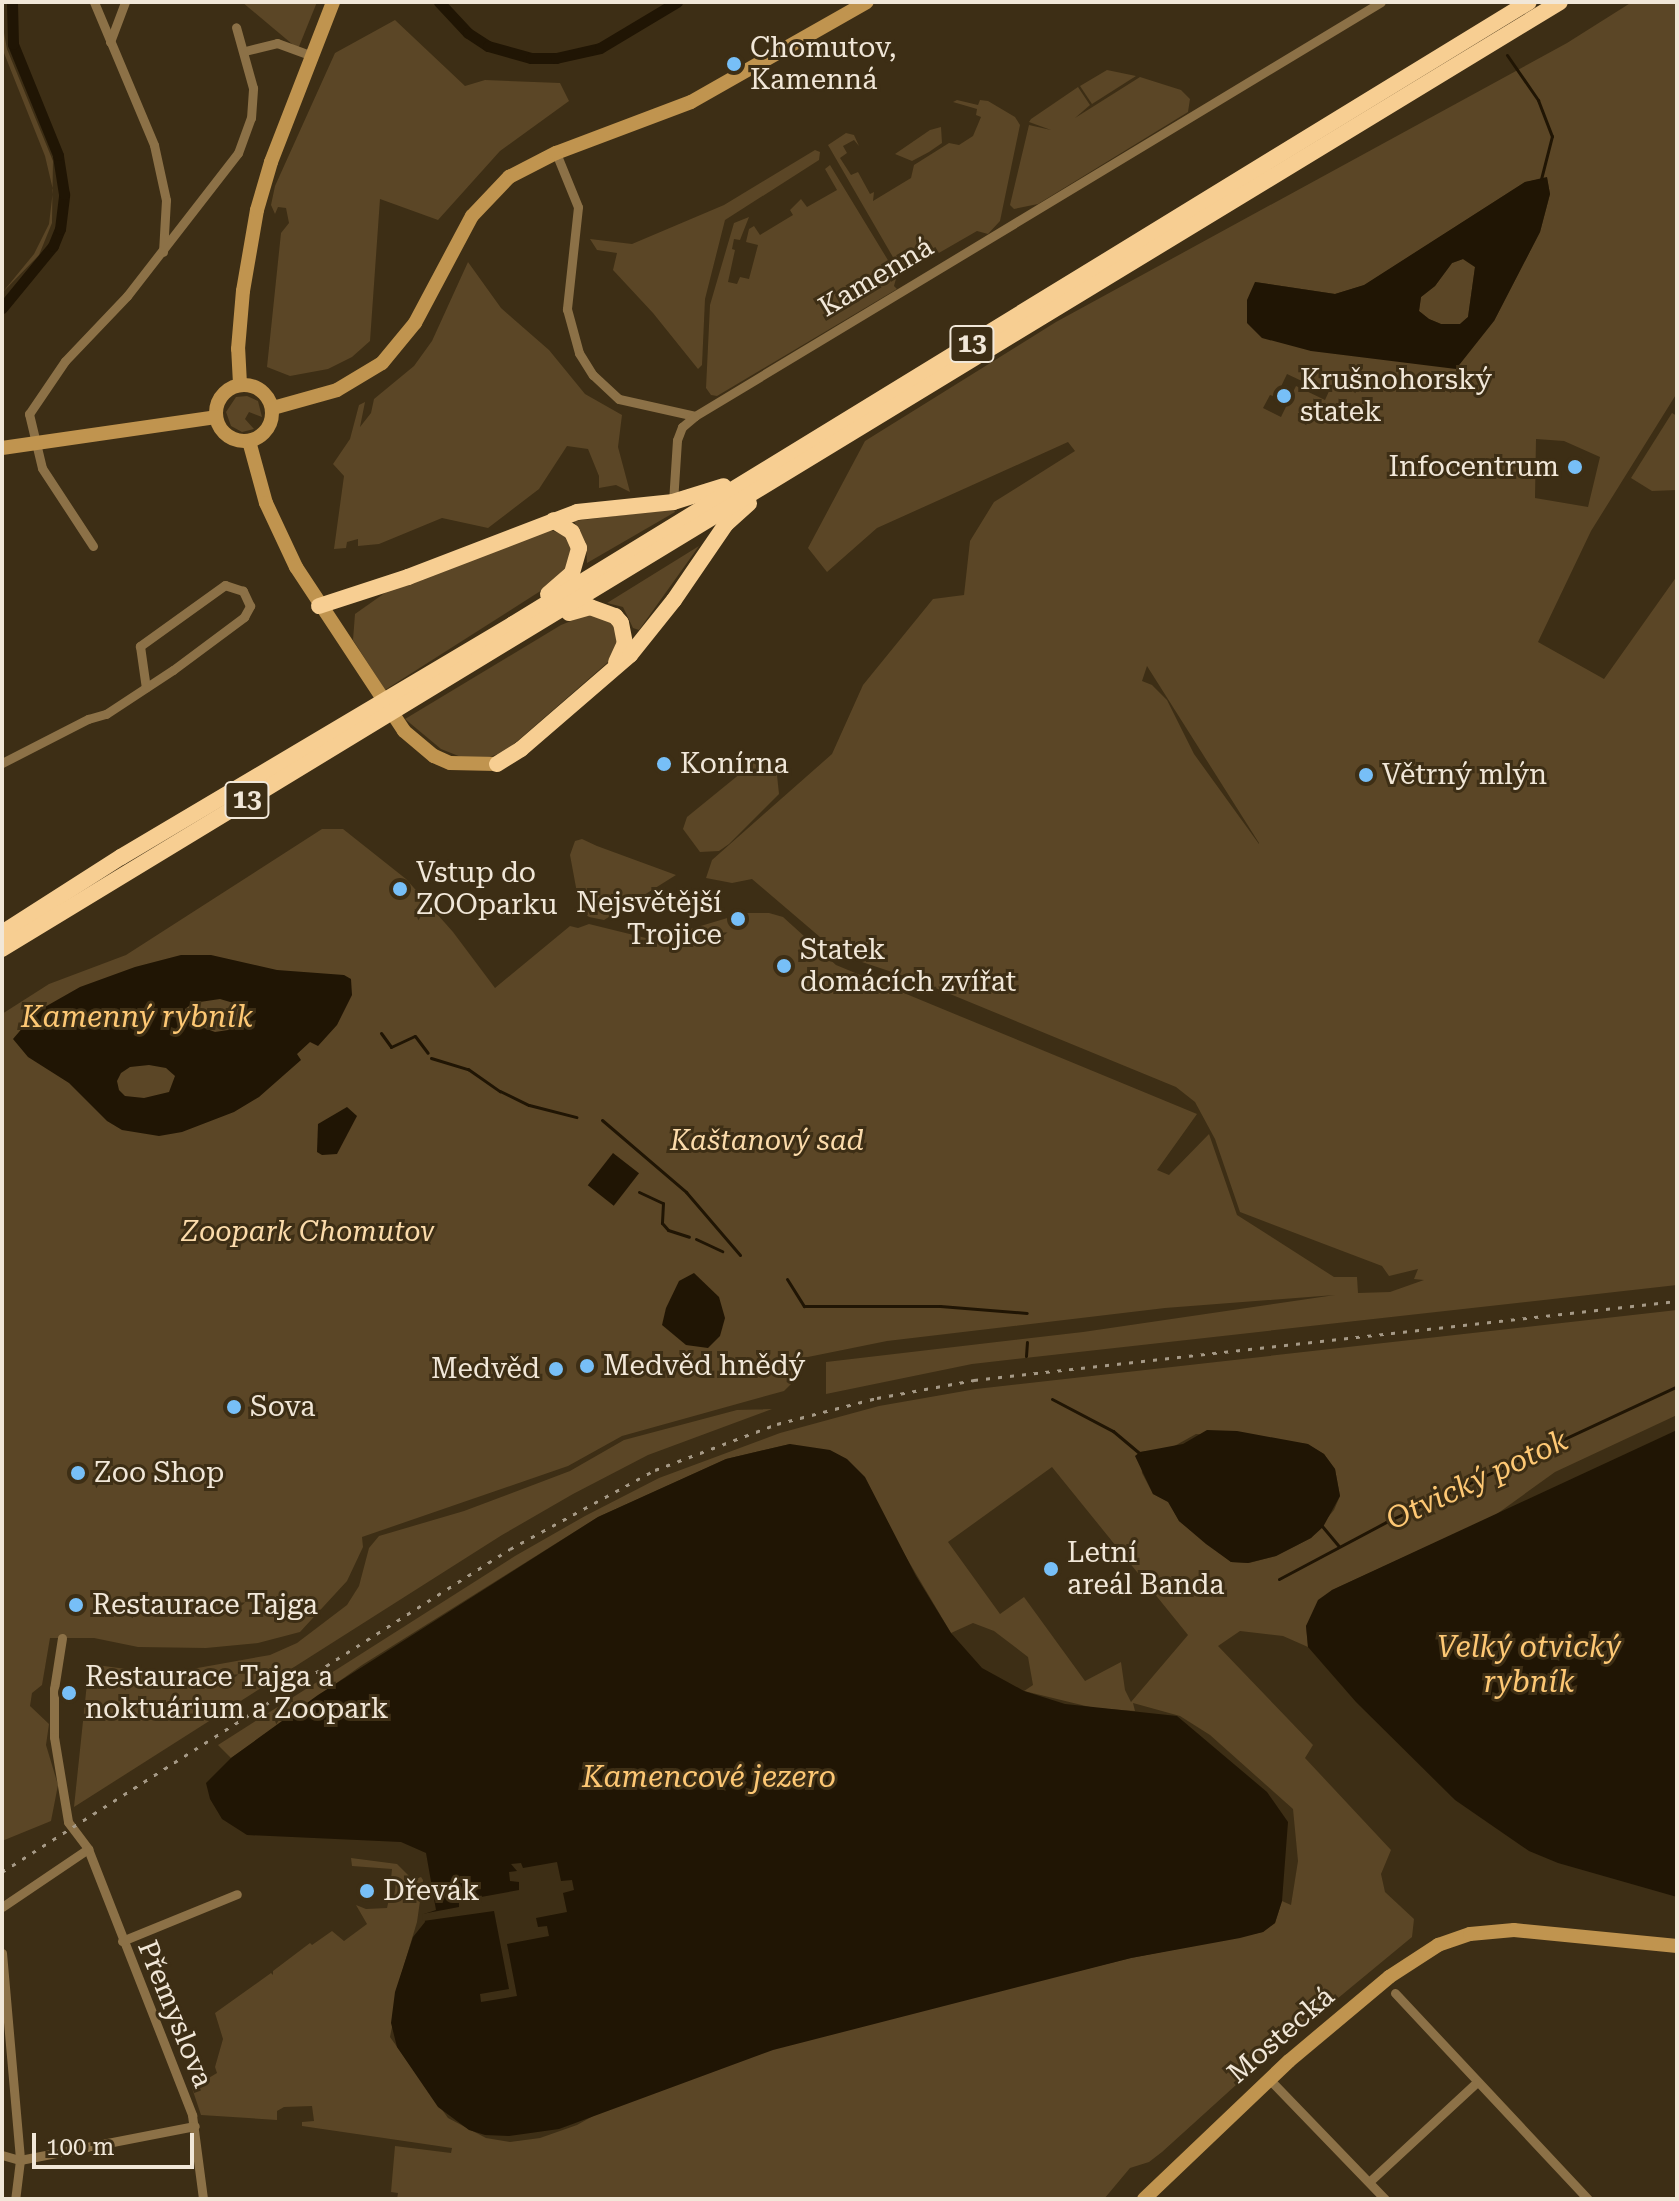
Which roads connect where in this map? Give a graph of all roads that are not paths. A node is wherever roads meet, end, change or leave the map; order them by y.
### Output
1 (94, 2) edge
2 (125, 2) edge
3 (333, 2) edge
4 (867, 2) edge
5 (1381, 2) edge
6 (1529, 2) edge
7 (1560, 2) edge
8 (236, 27) dead end
9 (110, 42) junction
10 (245, 51) junction
11 (312, 56) junction
12 (556, 153) junction
13 (163, 252) junction
14 (240, 384) junction
15 (273, 408) junction
16 (695, 416) junction
17 (216, 417) junction
18 (249, 441) junction
19 (36, 443) junction
20 (2, 448) edge
21 (773, 473) junction
22 (673, 502) junction
23 (553, 520) junction
24 (93, 546) dead end
25 (319, 606) junction
26 (543, 622) junction
27 (513, 624) junction
28 (605, 676) junction
29 (146, 688) junction
30 (418, 689) junction
31 (362, 723) junction
32 (2, 763) edge
33 (497, 764) joint
34 (2, 933) edge
35 (2, 949) edge
36 (62, 1638) dead end
37 (88, 1849) junction
38 (237, 1894) dead end
39 (2, 1907) edge
40 (122, 1941) junction
41 (1677, 1946) edge
42 (2, 1953) edge
43 (1395, 1993) dead end
44 (1269, 2079) junction
45 (1477, 2082) junction
46 (195, 2126) junction
47 (2, 2155) edge
48 (20, 2160) junction
49 (1369, 2182) junction
50 (15, 2199) edge
51 (203, 2199) edge
52 (1144, 2199) edge
53 (1385, 2199) edge
54 (1588, 2199) edge

1 - 9 street
2 - 9 street
3 - 11 street
4 - 12 street
5 - 16 street, Kamenná
6 - 21 highway, 13
7 - 21 highway, 13
8 - 10 street
9 - 13 street
10 - 11 street
10 - 13 street
11 - 14 street
12 - 15 street
12 - 16 street
13 - 19 street
14 - 15 street
14 - 17 street
15 - 18 street
16 - 22 street
17 - 18 street
17 - 19 street
18 - 25 street
19 - 20 street
19 - 24 street
21 - 22 highway
21 - 26 highway, 13
21 - 27 highway, 13
21 - 28 highway
22 - 23 highway
23 - 25 highway
23 - 27 highway
25 - 33 street
26 - 28 highway
26 - 30 highway, 13
27 - 30 highway, 13
28 - 33 highway
29 - 29 street
29 - 32 street
30 - 31 highway, 13
31 - 34 highway, 13
31 - 35 highway, 13
36 - 37 street, Přemyslova
37 - 39 street
37 - 40 street, Přemyslova
38 - 40 street
40 - 46 street, Přemyslova
41 - 44 street, Mostecká
42 - 48 street
43 - 45 street
44 - 49 street
44 - 52 street, Mostecká
45 - 49 street
45 - 54 street
46 - 48 street
46 - 51 street, Přemyslova
47 - 48 street
48 - 50 street
49 - 53 street

